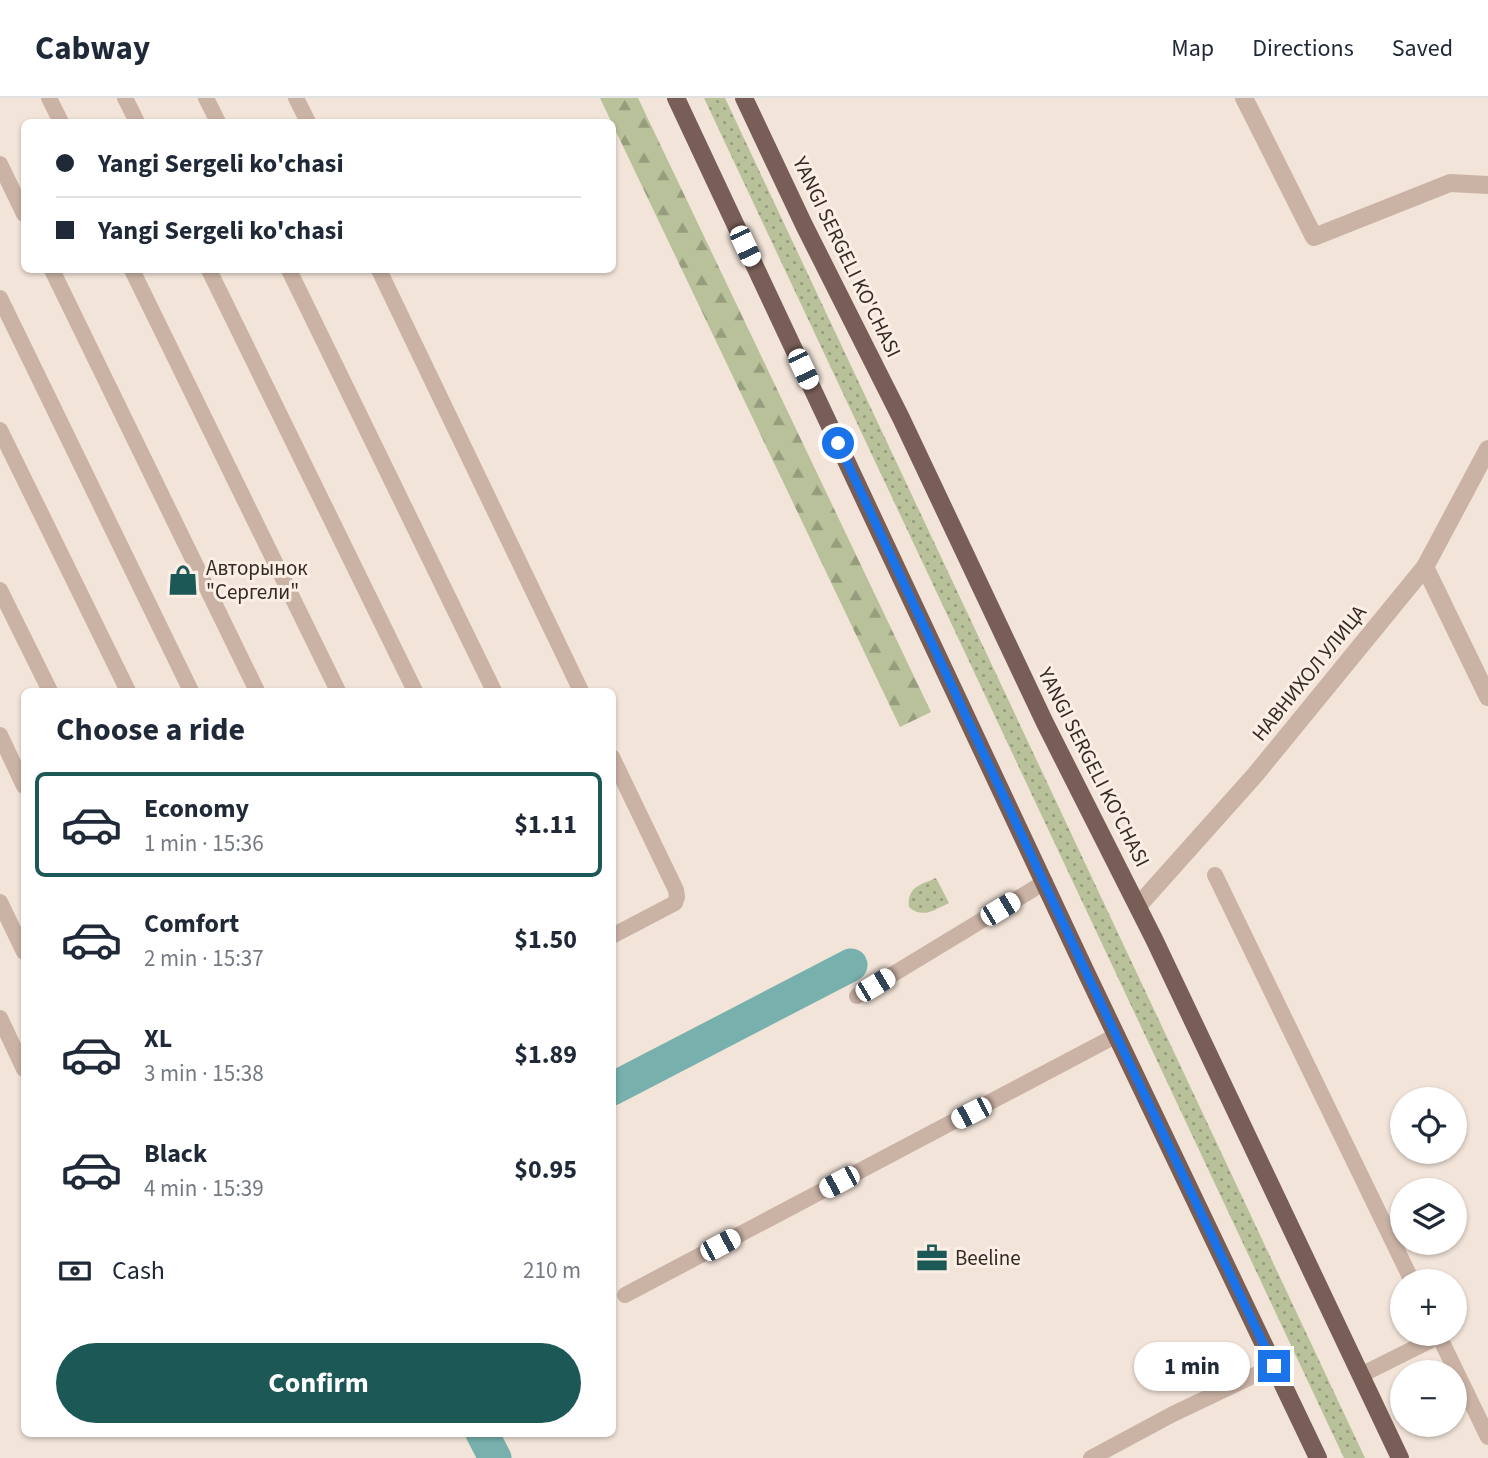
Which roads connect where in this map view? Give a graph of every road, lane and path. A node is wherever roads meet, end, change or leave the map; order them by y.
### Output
1 (49, 98) edge
2 (125, 98) edge
3 (206, 98) edge
4 (296, 98) edge
5 (676, 98) edge
6 (744, 98) edge
7 (1244, 98) edge
8 (60, 119) edge
9 (136, 119) edge
10 (216, 119) edge
11 (306, 119) edge
12 (0, 164) edge
13 (1488, 185) edge
14 (21, 208) edge
15 (53, 273) edge
16 (133, 273) edge
17 (210, 273) edge
18 (290, 273) edge
19 (380, 273) edge
20 (0, 298) edge
21 (0, 430) edge
22 (1488, 449) edge
23 (1425, 567) junction
24 (0, 590) edge
25 (49, 688) edge
26 (127, 688) edge
27 (190, 688) edge
28 (256, 688) edge
29 (337, 688) edge
30 (414, 688) edge
31 (493, 688) edge
32 (580, 688) edge
33 (1488, 697) edge
34 (0, 735) edge
35 (616, 765) edge
36 (21, 780) edge
37 (1215, 876) dead end
38 (1045, 882) junction
39 (0, 902) edge
40 (1138, 906) junction
41 (616, 934) edge
42 (21, 946) edge
43 (857, 996) dead end
44 (0, 1018) edge
45 (1117, 1035) junction
46 (21, 1063) edge
47 (1406, 1269) edge
48 (625, 1295) dead end
49 (1417, 1346) edge
50 (1443, 1346) edge
51 (1274, 1366) junction
52 (1361, 1375) junction
53 (1488, 1437) edge
54 (1091, 1458) edge
55 (1318, 1458) edge
56 (1400, 1458) edge

1 - 8 lane
2 - 9 lane
3 - 10 lane
4 - 11 lane
5 - 38 main road
6 - 40 main road, YANGI SERGELI KO'CHASI
7 - 13 street
12 - 14 lane
15 - 28 lane
16 - 29 lane
17 - 30 lane
18 - 31 lane
19 - 32 lane
20 - 27 lane
21 - 26 lane
22 - 23 street, НАВНИХОЛ УЛИЦА
23 - 33 street
23 - 40 street, НАВНИХОЛ УЛИЦА
24 - 25 lane
34 - 36 lane
35 - 41 lane
37 - 47 lane
38 - 43 lane
38 - 45 main road
39 - 42 lane
40 - 52 main road, YANGI SERGELI KO'CHASI
44 - 46 lane
45 - 48 lane
45 - 51 main road
49 - 52 lane
50 - 53 lane
51 - 54 lane
51 - 55 main road
52 - 56 main road, YANGI SERGELI KO'CHASI

